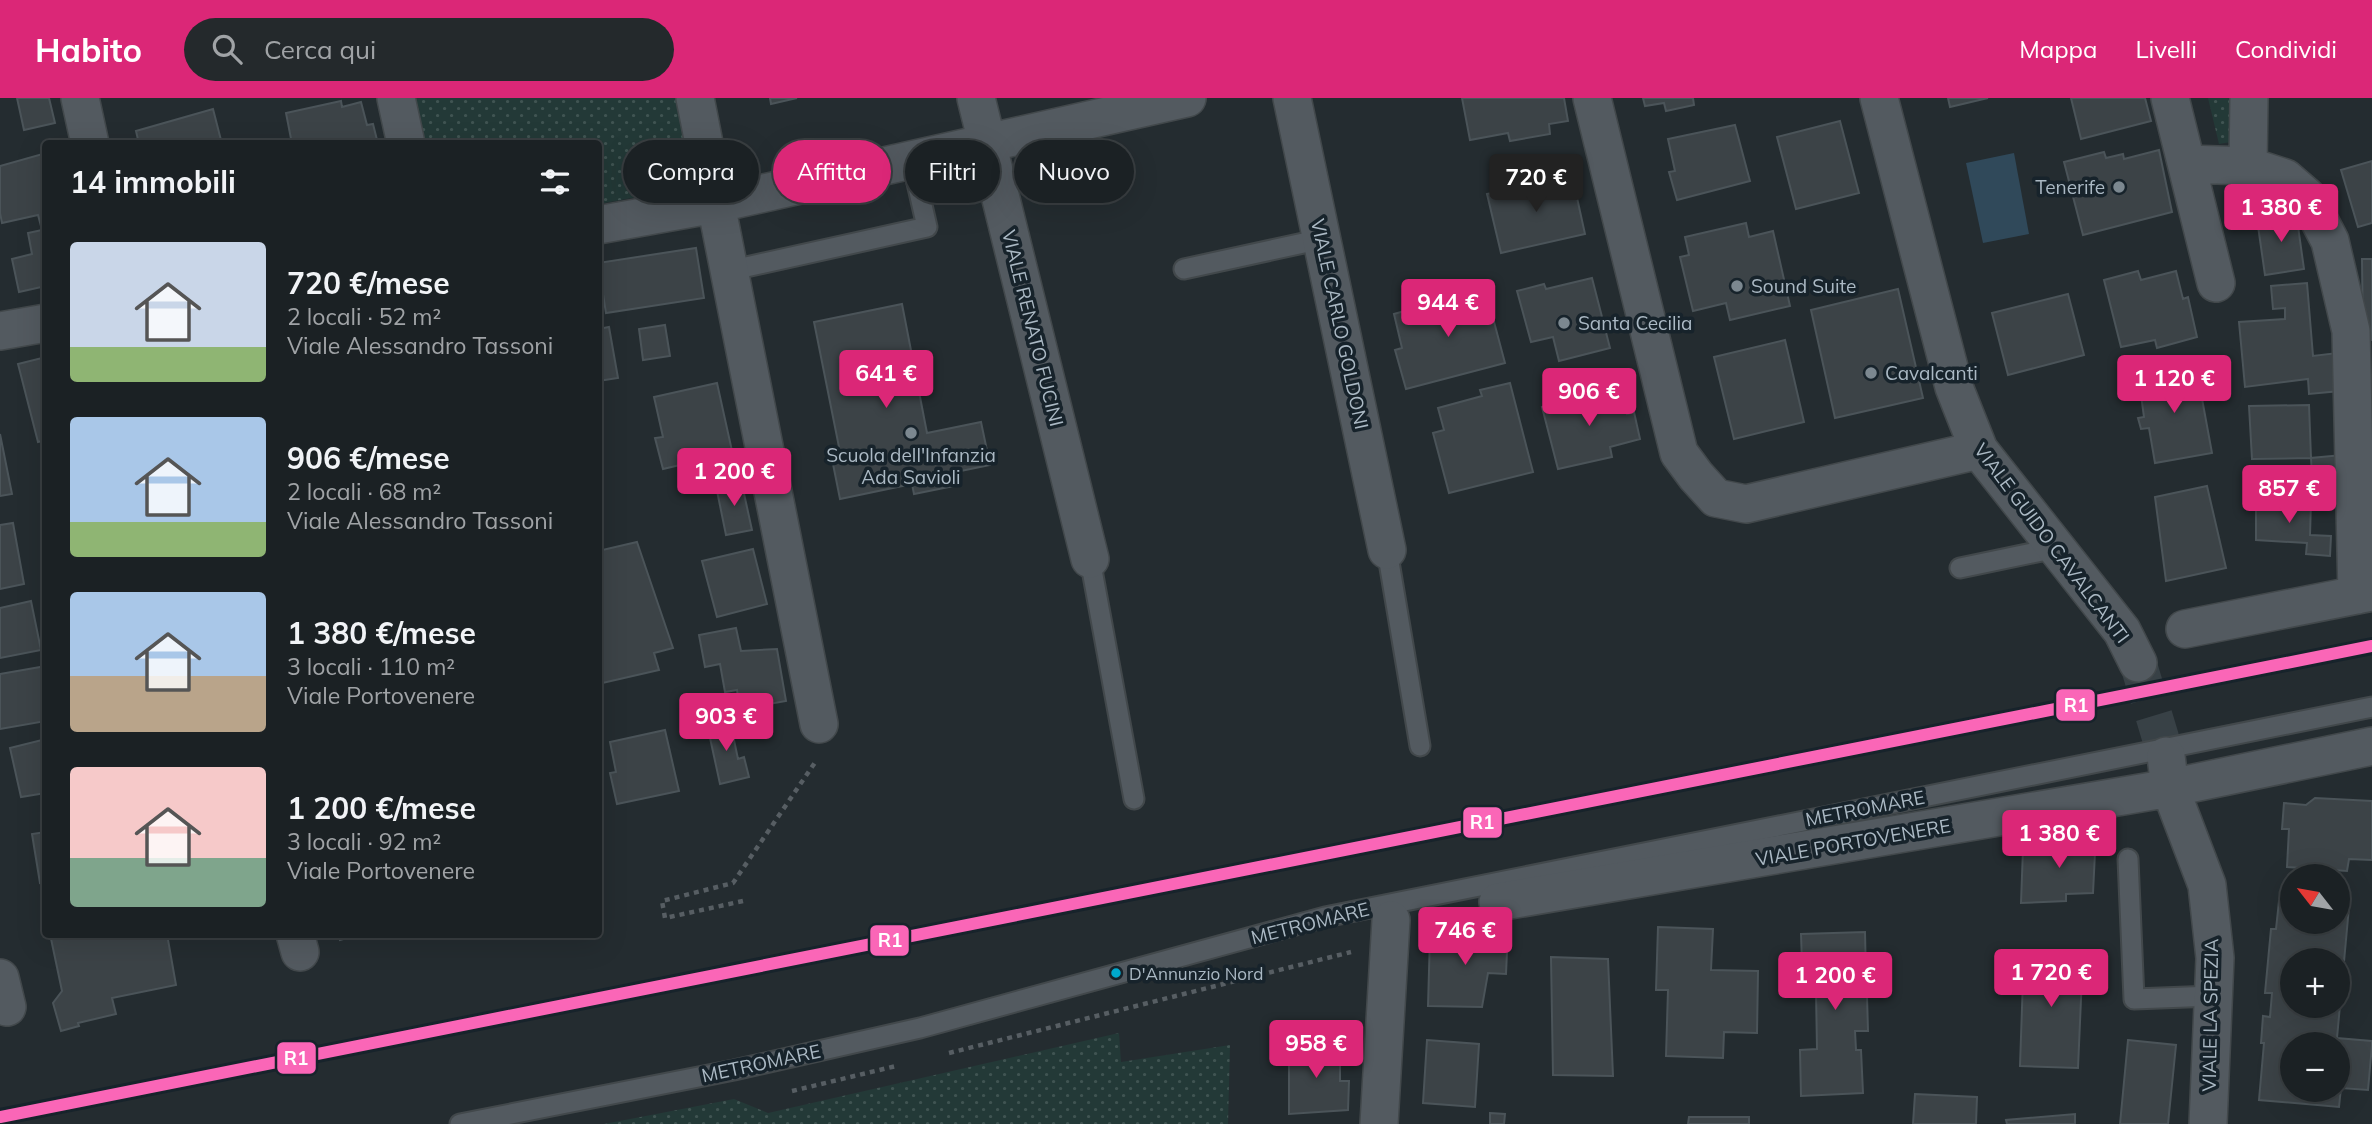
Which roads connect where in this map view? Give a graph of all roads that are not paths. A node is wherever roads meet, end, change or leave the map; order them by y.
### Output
1 (80, 98) edge
2 (397, 98) edge
3 (695, 98) edge
4 (976, 98) edge
5 (1187, 98) edge
6 (1292, 98) edge
7 (1592, 98) edge
8 (1879, 98) edge
9 (2171, 98) edge
10 (2249, 98) edge
11 (89, 140) edge
12 (405, 140) edge
13 (986, 140) edge
14 (1000, 141) edge
15 (905, 163) edge
16 (2187, 164) junction
17 (2248, 166) junction
18 (1000, 196) edge
19 (922, 203) edge
20 (715, 204) junction
21 (602, 224) edge
22 (1322, 239) junction
23 (1184, 269) dead end
24 (728, 271) junction
25 (2216, 284) dead end
26 (42, 324) edge
27 (0, 331) edge
28 (1987, 448) junction
29 (2056, 548) junction
30 (1387, 550) joint
31 (1090, 559) joint
32 (1960, 568) dead end
33 (2365, 594) edge
34 (2185, 629) dead end
35 (2138, 663) tunnel mouth
36 (2372, 707) edge
37 (819, 724) road end
38 (1420, 746) dead end
39 (2372, 746) edge
40 (2168, 772) junction
41 (1134, 799) dead end
42 (2128, 859) dead end
43 (1498, 902) dead end
44 (1390, 931) road end
45 (2213, 996) junction
46 (460, 1124) edge
47 (1379, 1124) edge
48 (2208, 1124) edge

1 - 11 street
2 - 12 street
3 - 20 street
4 - 13 street, VIALE RENATO FUCINI
5 - 14 street
6 - 22 street, VIALE CARLO GOLDONI
7 - 28 street
8 - 28 street, VIALE GUIDO CAVALCANTI
9 - 16 street
10 - 17 street
15 - 20 street
16 - 17 street
16 - 25 street
17 - 33 street
18 - 31 street, VIALE RENATO FUCINI
19 - 24 lane
20 - 21 street
20 - 24 street
22 - 23 lane
22 - 30 street, VIALE CARLO GOLDONI
24 - 37 street
26 - 27 street
28 - 29 street, VIALE GUIDO CAVALCANTI
29 - 32 lane
29 - 35 street, VIALE GUIDO CAVALCANTI
30 - 38 lane
31 - 41 lane
33 - 34 street
36 - 46 lane, METROMARE
39 - 40 street, VIALE PORTOVENERE
40 - 43 street, VIALE PORTOVENERE
40 - 45 street, VIALE LA SPEZIA
42 - 45 lane
44 - 47 street
45 - 48 street, VIALE LA SPEZIA

